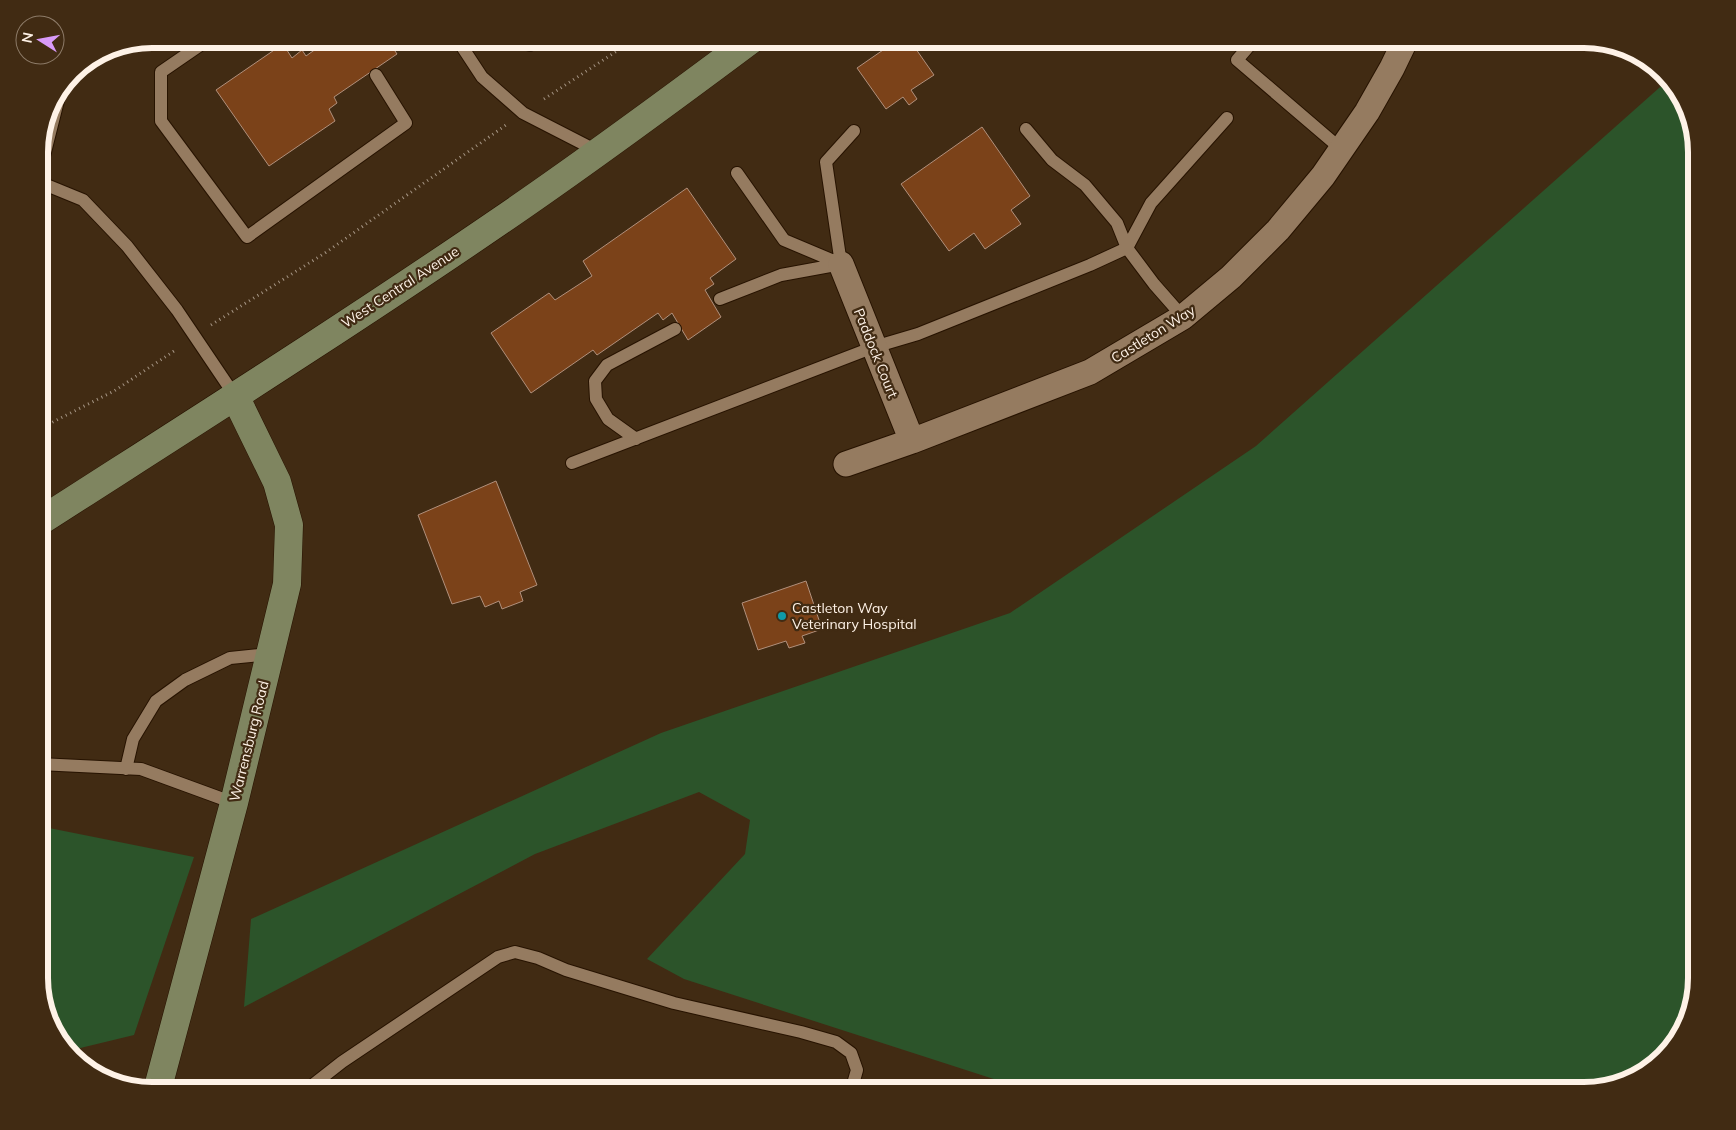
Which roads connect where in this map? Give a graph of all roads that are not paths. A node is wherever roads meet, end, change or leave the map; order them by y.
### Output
1 (196, 48) edge
2 (462, 48) edge
3 (740, 48) edge
4 (1248, 48) edge
5 (1402, 48) edge
6 (376, 75) dead end
7 (55, 113) edge
8 (1226, 118) dead end
9 (1026, 129) dead end
10 (854, 131) dead end
11 (48, 140) edge
12 (1341, 149) junction
13 (599, 152) junction
14 (737, 173) dead end
15 (48, 186) edge
16 (1127, 248) junction
17 (841, 264) junction
18 (720, 299) dead end
19 (1183, 317) junction
20 (675, 329) dead end
21 (874, 347) junction
22 (235, 396) junction
23 (636, 438) junction
24 (912, 441) junction
25 (572, 463) dead end
26 (846, 464) dead end
27 (48, 516) edge
28 (270, 654) junction
29 (48, 765) edge
30 (126, 769) junction
31 (234, 803) junction
32 (159, 1082) edge
33 (316, 1082) edge
34 (854, 1082) edge

1 - 6 lane
2 - 13 lane
3 - 13 main road, West Central Avenue
4 - 12 lane
5 - 12 street, Castleton Way
7 - 11 lane
8 - 16 lane
9 - 16 lane
10 - 17 lane
12 - 19 street, Castleton Way
13 - 22 main road, West Central Avenue
14 - 17 lane
15 - 22 lane
16 - 19 lane
16 - 21 lane
17 - 18 lane
17 - 21 street, Paddock Court
19 - 24 street, Castleton Way
20 - 23 lane
21 - 23 lane
21 - 24 street, Paddock Court
22 - 27 main road, West Central Avenue
22 - 28 main road, Warrensburg Road
23 - 25 lane
24 - 26 street, Castleton Way
28 - 30 lane
28 - 31 main road, Warrensburg Road
29 - 30 lane
30 - 31 lane
31 - 32 main road, Warrensburg Road
33 - 34 lane

